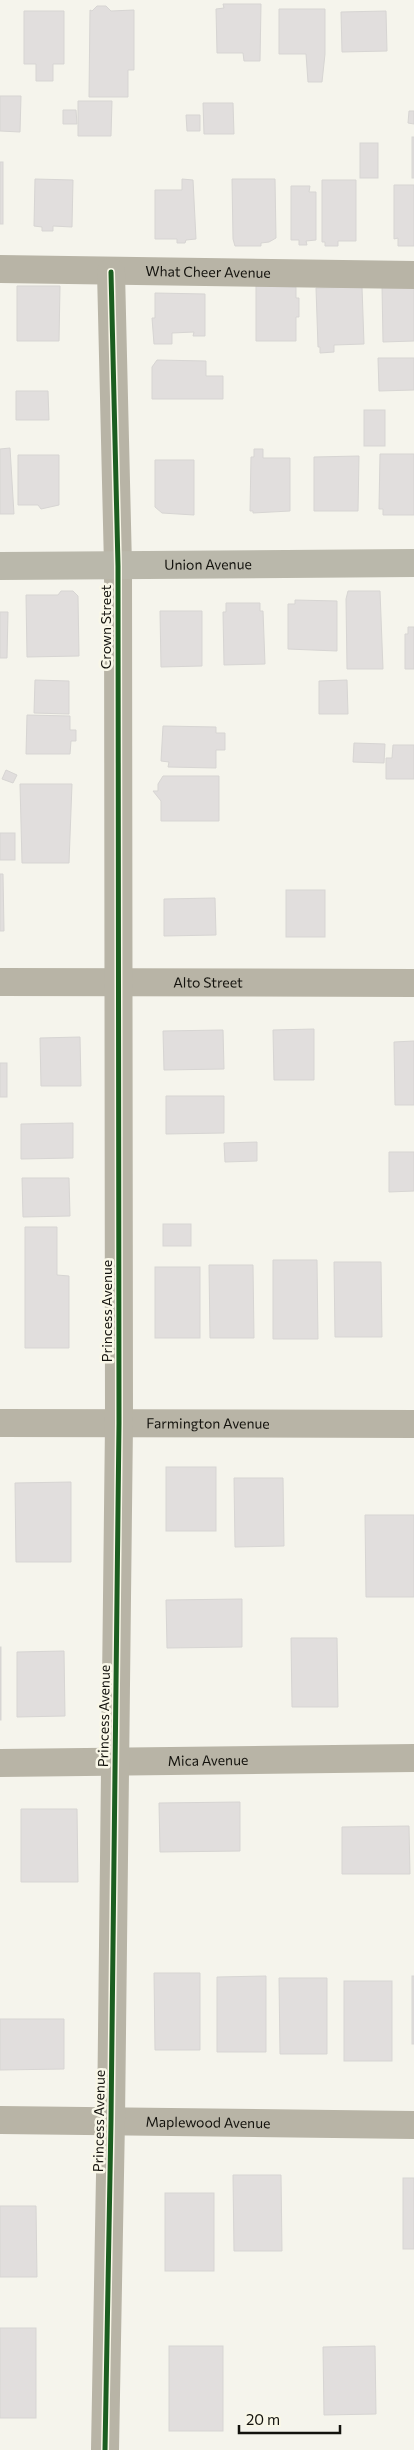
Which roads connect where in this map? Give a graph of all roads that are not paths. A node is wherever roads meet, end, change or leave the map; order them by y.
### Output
1 (0, 269) edge
2 (111, 272) junction
3 (414, 275) edge
4 (414, 562) edge
5 (0, 566) edge
6 (118, 566) junction
7 (0, 982) edge
8 (118, 983) junction
9 (414, 983) edge
10 (0, 1423) edge
11 (119, 1423) junction
12 (414, 1424) edge
13 (414, 1758) edge
14 (114, 1761) junction
15 (0, 1762) edge
16 (0, 2120) edge
17 (111, 2120) junction
18 (414, 2125) edge
19 (105, 2450) edge

1 - 2 street, What Cheer Avenue
2 - 3 street, What Cheer Avenue
2 - 6 street, Crown Street
4 - 6 main road, Union Avenue
5 - 6 main road, Union Avenue
6 - 8 street, Crown Street
7 - 8 street, Alto Street
8 - 9 street, Alto Street
8 - 11 street, Princess Avenue
10 - 11 street, Farmington Avenue
11 - 12 street, Farmington Avenue
11 - 14 street, Princess Avenue
13 - 14 street, Mica Avenue
14 - 15 street, Mica Avenue
14 - 17 street, Princess Avenue
16 - 17 street, Maplewood Avenue
17 - 18 street, Maplewood Avenue
17 - 19 street, Princess Avenue

